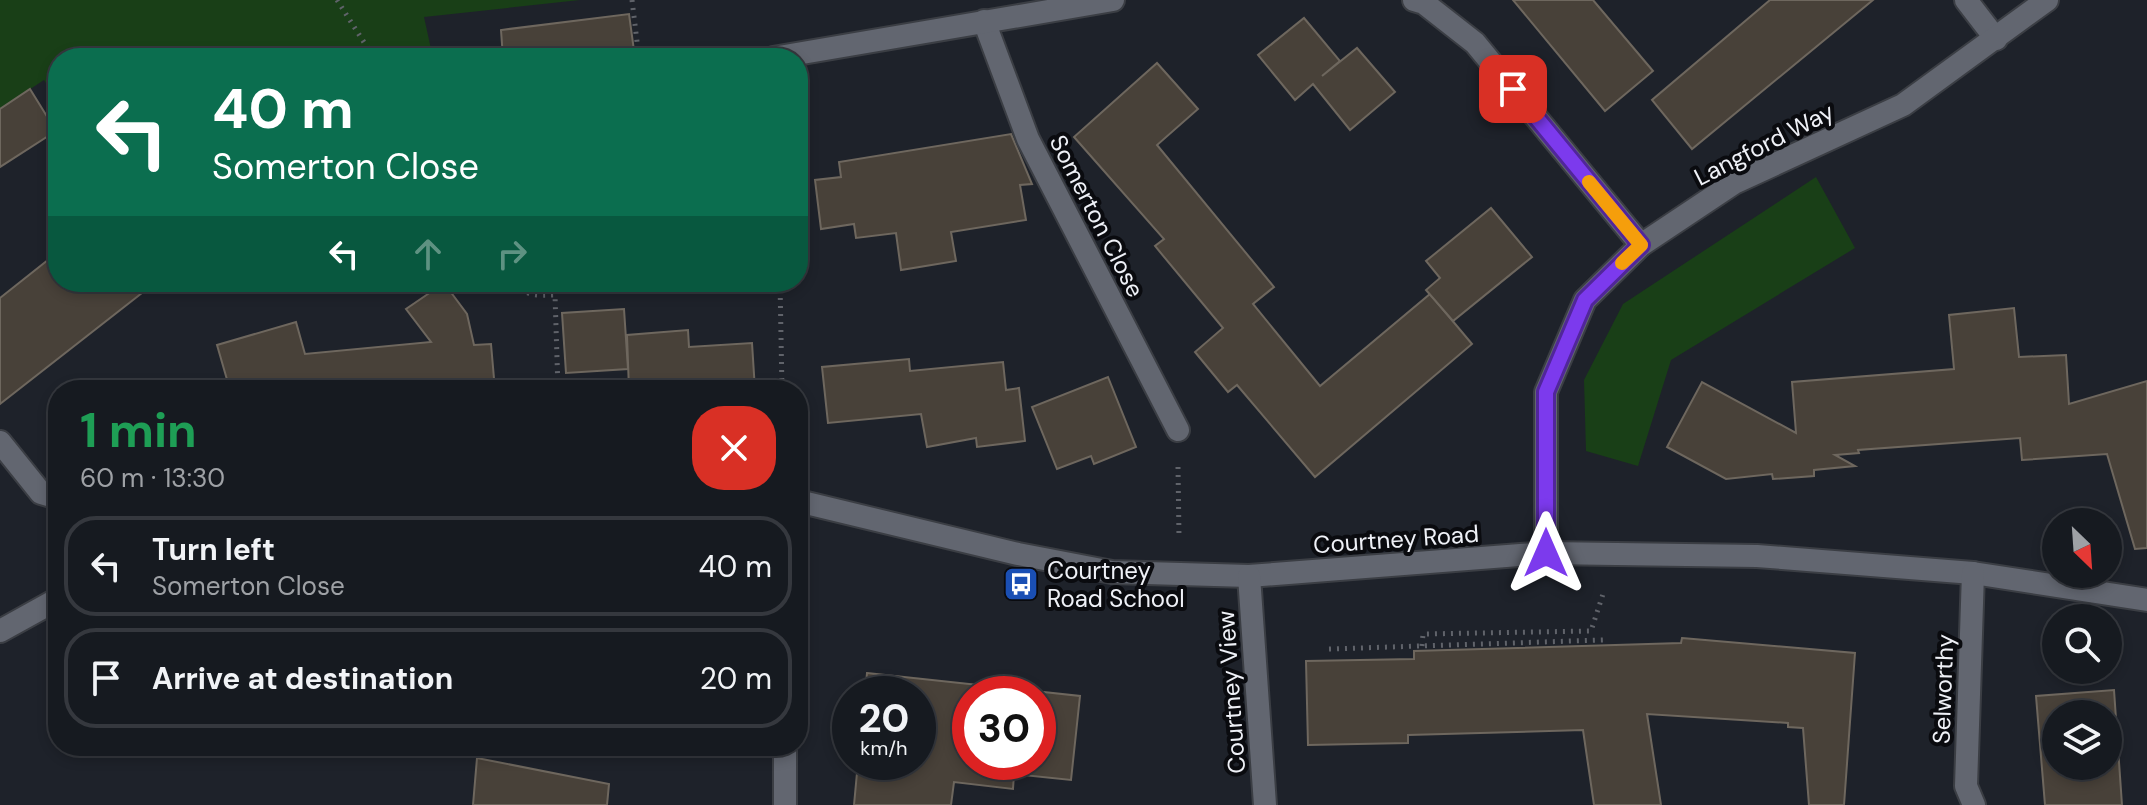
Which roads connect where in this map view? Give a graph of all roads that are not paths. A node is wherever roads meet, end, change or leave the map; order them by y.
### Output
1 (1113, 0) edge
2 (1414, 0) edge
3 (1966, 0) edge
4 (2047, 0) edge
5 (984, 21) junction
6 (1996, 39) junction
7 (808, 52) edge
8 (1641, 245) junction
9 (1178, 430) road end
10 (0, 442) edge
11 (48, 495) edge
12 (808, 503) edge
13 (1546, 553) junction
14 (1973, 573) junction
15 (1249, 576) junction
16 (2147, 600) edge
17 (48, 605) edge
18 (0, 631) edge
19 (785, 756) edge
20 (785, 805) edge
21 (1265, 805) edge
22 (1974, 805) edge

1 - 5 street
2 - 8 street
3 - 6 street
4 - 6 street, Langford Way
5 - 7 street
5 - 9 street, Somerton Close
6 - 8 street, Langford Way
8 - 13 street, Langford Way
10 - 11 street
12 - 15 street, Courtney Road
13 - 14 street, Courtney Road
13 - 15 street, Courtney Road
14 - 16 street, Courtney Road
14 - 22 street, Selworthy
15 - 21 street, Courtney View
17 - 18 street
19 - 20 street

